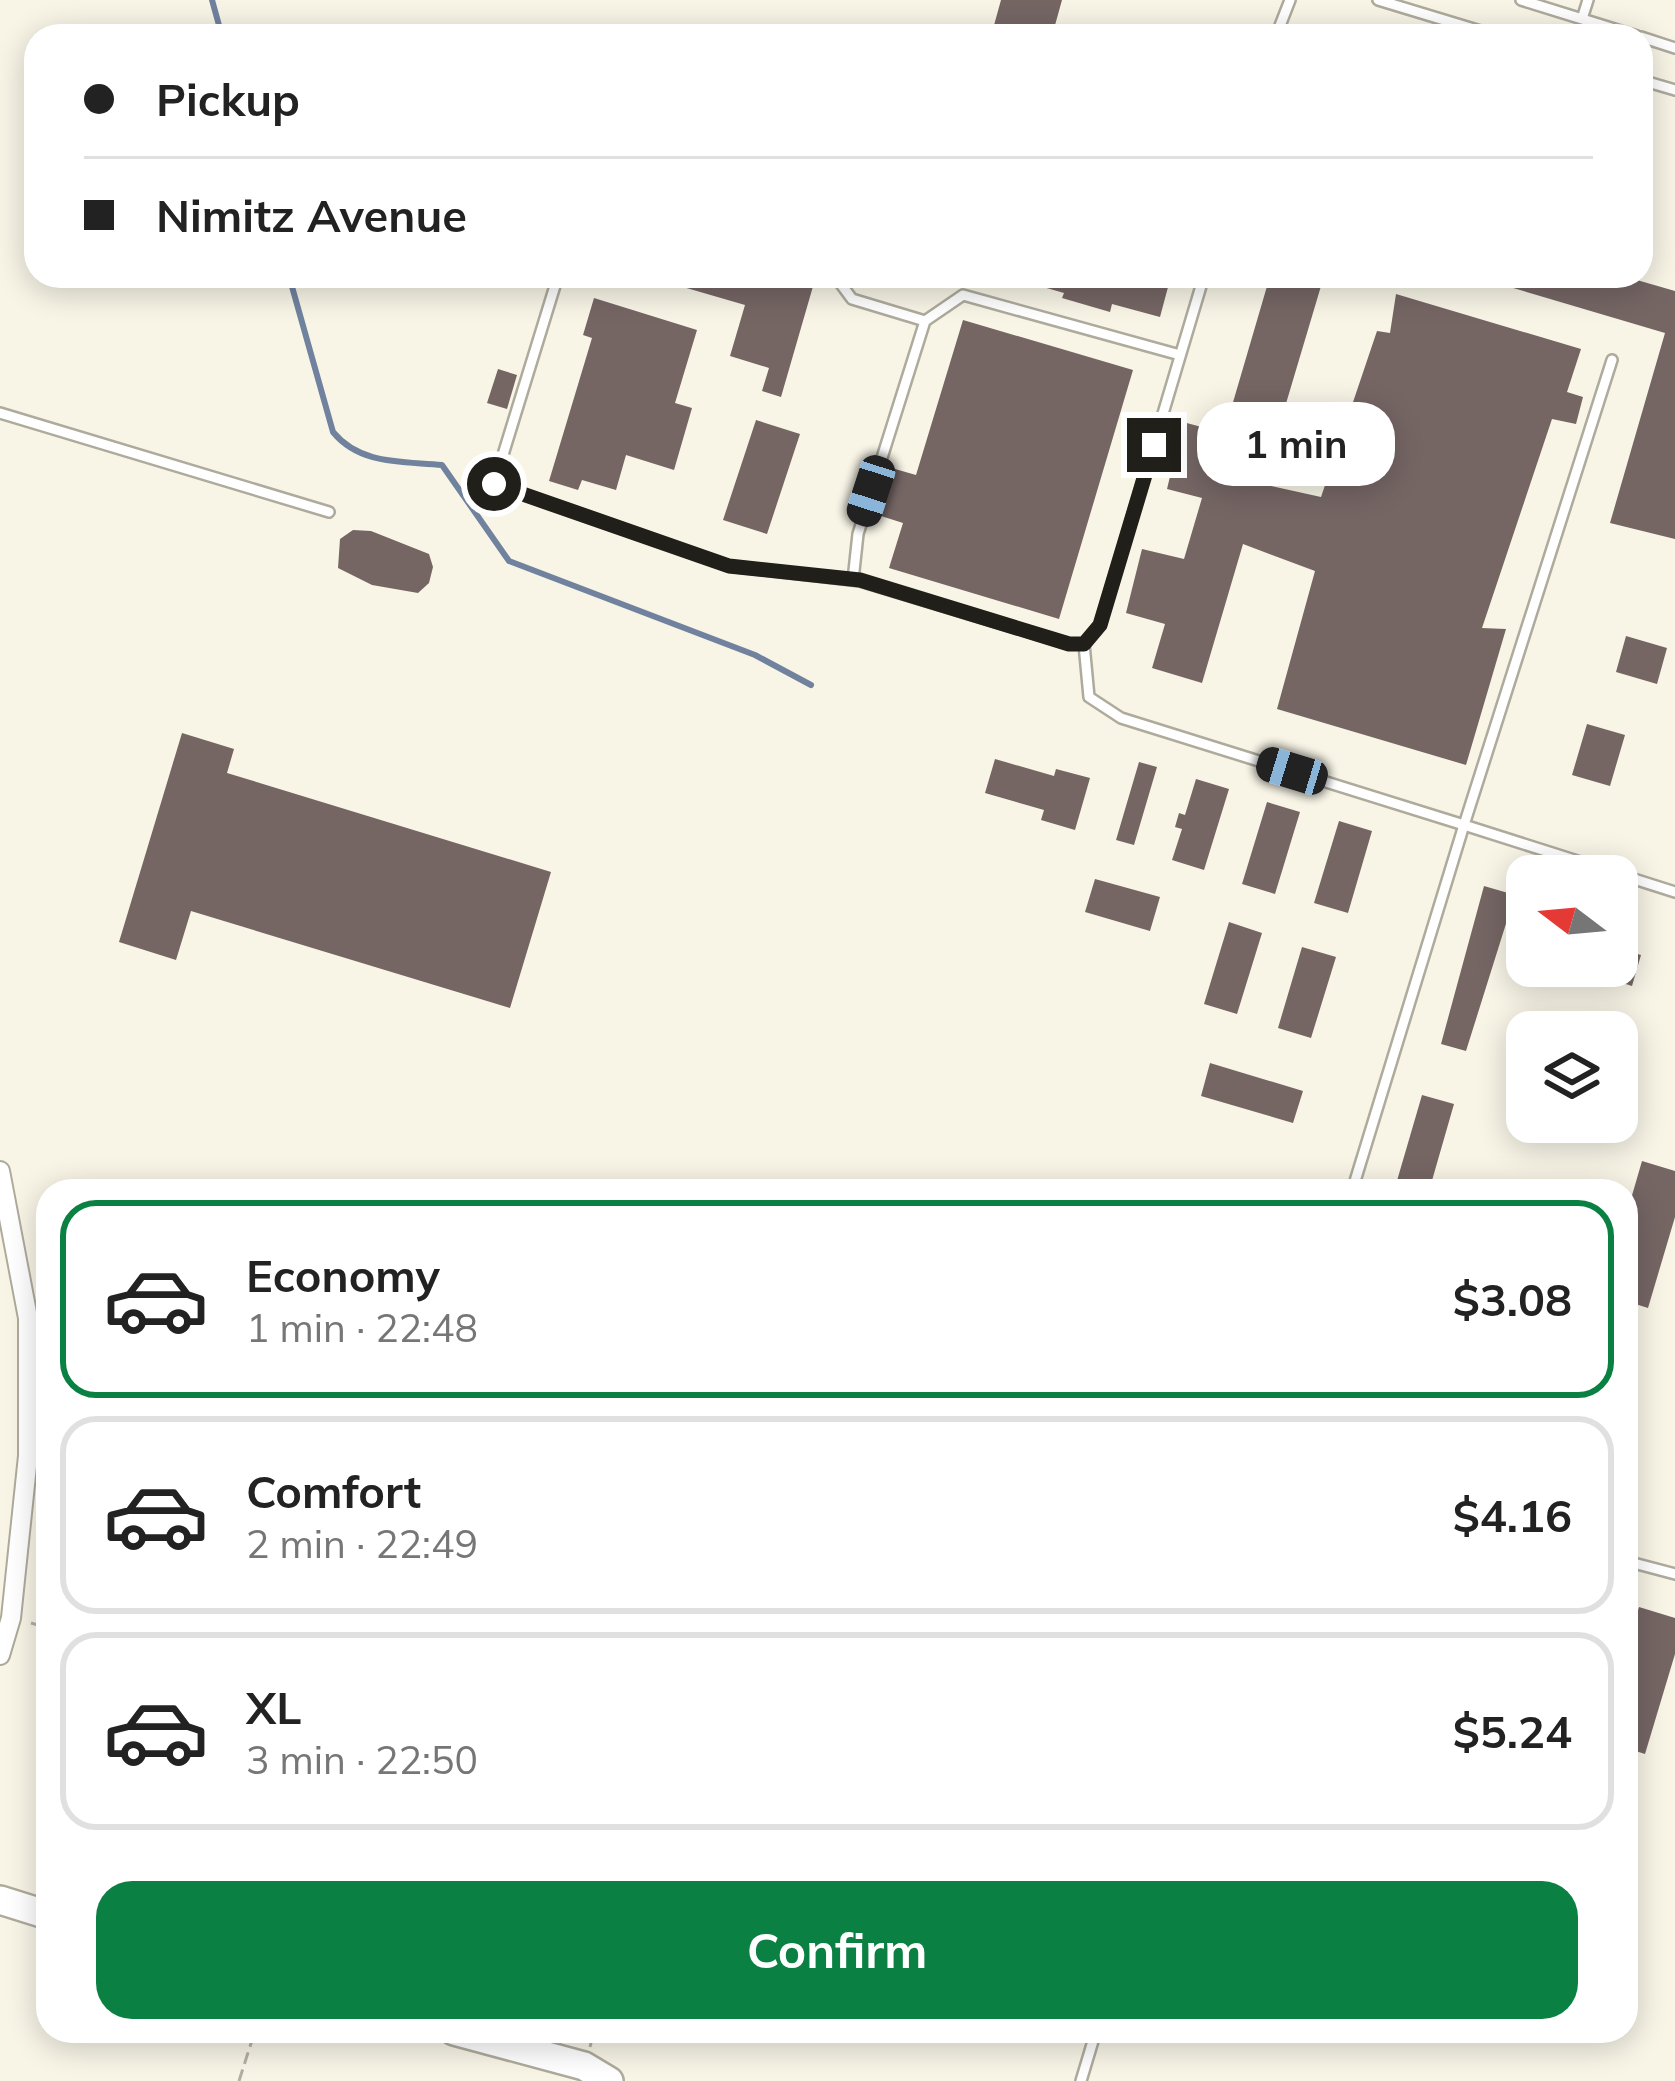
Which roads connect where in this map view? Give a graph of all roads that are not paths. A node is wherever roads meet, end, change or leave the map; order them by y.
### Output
1 (1378, 0) edge
2 (1521, 0) edge
3 (1588, 0) edge
4 (1582, 19) junction
5 (1457, 24) edge
6 (1598, 24) edge
7 (554, 288) edge
8 (844, 288) edge
9 (1200, 288) edge
10 (925, 321) junction
11 (1180, 355) junction
12 (1612, 360) dead end
13 (0, 413) edge
14 (329, 512) dead end
15 (853, 580) junction
16 (1084, 644) junction
17 (1464, 825) junction
18 (1675, 892) edge
19 (0, 1171) edge
20 (1356, 1179) edge
21 (4, 1214) edge
22 (1638, 1564) edge
23 (1675, 1574) edge
24 (0, 1655) edge
25 (0, 1900) edge
26 (36, 1911) edge
27 (499, 2043) edge
28 (1092, 2043) edge
29 (609, 2081) edge
30 (1081, 2081) edge

1 - 5 lane
2 - 4 lane
3 - 4 lane
4 - 6 lane
7 - 15 lane
8 - 10 lane
9 - 11 lane
10 - 11 lane
10 - 15 lane
11 - 16 lane
12 - 17 lane
13 - 14 lane
15 - 16 lane
16 - 17 lane
17 - 18 lane
17 - 20 lane
19 - 21 street
21 - 24 street
22 - 23 lane
25 - 26 street
27 - 29 street
28 - 30 lane

